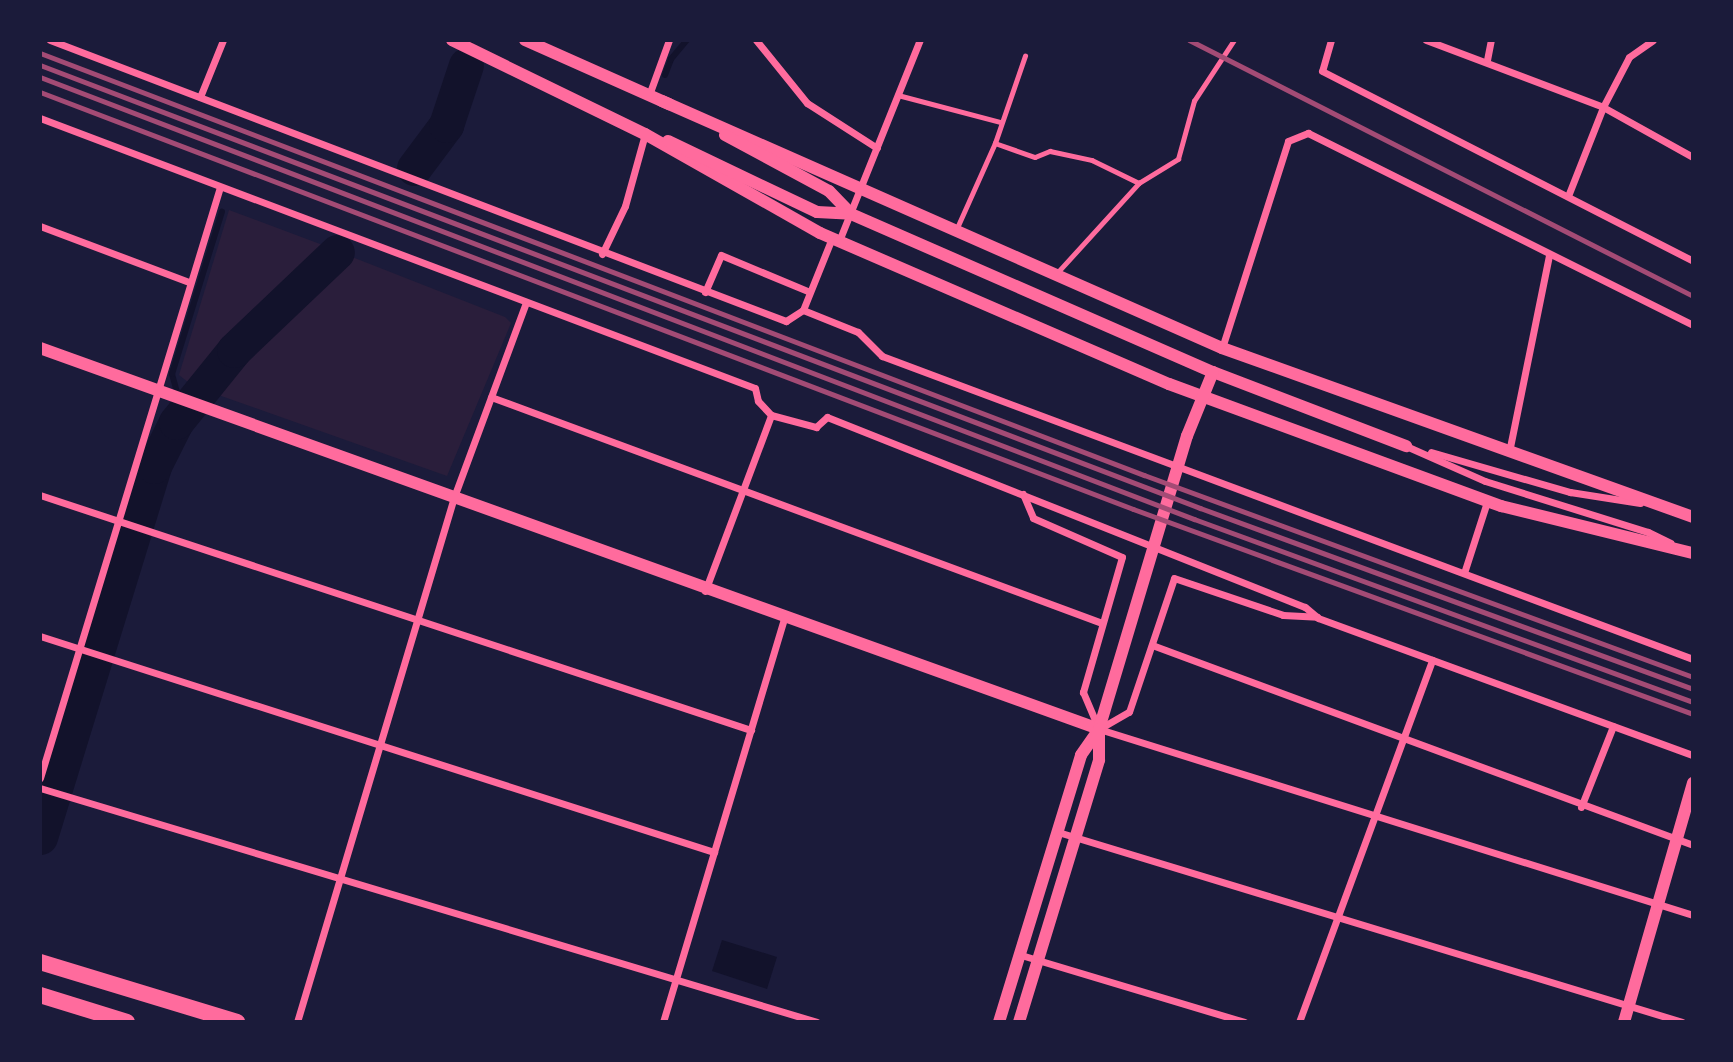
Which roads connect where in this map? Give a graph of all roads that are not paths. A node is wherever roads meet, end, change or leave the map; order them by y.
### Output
1 (50, 40) edge
2 (223, 40) edge
3 (525, 40) edge
4 (669, 40) edge
5 (756, 40) edge
6 (920, 40) edge
7 (1331, 40) edge
8 (1426, 40) edge
9 (1491, 40) edge
10 (1653, 40) edge
11 (454, 41) edge
12 (1233, 41) edge
13 (1025, 55) dead end
14 (1487, 60) junction
15 (649, 95) junction
16 (898, 95) junction
17 (200, 97) junction
18 (662, 101) junction
19 (1603, 107) junction
20 (40, 118) edge
21 (1000, 122) junction
22 (645, 134) junction
23 (995, 144) junction
24 (877, 148) junction
25 (1693, 157) edge
26 (1139, 183) junction
27 (862, 186) junction
28 (220, 187) junction
29 (1568, 196) junction
30 (851, 214) junction
31 (40, 226) edge
32 (957, 228) junction
33 (836, 239) junction
34 (602, 254) junction
35 (1549, 255) junction
36 (1693, 261) edge
37 (1054, 276) junction
38 (190, 282) junction
39 (705, 292) junction
40 (810, 292) junction
41 (525, 304) junction
42 (803, 310) junction
43 (1693, 325) edge
44 (40, 348) edge
45 (1222, 348) junction
46 (1213, 372) junction
47 (157, 390) junction
48 (491, 397) junction
49 (1203, 397) junction
50 (771, 415) junction
51 (1406, 446) junction
52 (1509, 452) junction
53 (744, 488) junction
54 (1023, 494) junction
55 (40, 495) edge
56 (454, 497) junction
57 (1487, 502) junction
58 (1661, 506) junction
59 (1693, 517) edge
60 (118, 521) junction
61 (1690, 552) edge
62 (1464, 573) junction
63 (705, 591) junction
64 (1318, 618) junction
65 (784, 619) junction
66 (418, 620) junction
67 (1102, 623) junction
68 (40, 636) edge
69 (1152, 645) junction
70 (78, 648) junction
71 (1693, 659) edge
72 (1432, 660) junction
73 (1612, 726) junction
74 (1099, 729) junction
75 (751, 730) junction
76 (1400, 739) junction
77 (378, 748) junction
78 (1693, 755) edge
79 (40, 778) edge
80 (1693, 783) edge
81 (40, 788) edge
82 (1581, 807) junction
83 (1373, 813) junction
84 (1058, 832) junction
85 (1076, 838) junction
86 (1677, 840) junction
87 (1693, 845) edge
88 (714, 852) junction
89 (340, 876) junction
90 (1659, 905) junction
91 (1693, 915) edge
92 (1337, 917) junction
93 (1021, 955) junction
94 (1038, 960) junction
95 (40, 962) edge
96 (676, 979) junction
97 (40, 995) edge
98 (1629, 1006) junction
99 (127, 1022) edge
100 (237, 1022) edge
101 (297, 1022) edge
102 (663, 1022) edge
103 (817, 1022) edge
104 (999, 1022) edge
105 (1019, 1022) edge
106 (1244, 1022) edge
107 (1299, 1022) edge
108 (1624, 1022) edge
109 (1682, 1022) edge

1 - 17 street
2 - 17 street
3 - 15 street
4 - 15 street
5 - 24 street
6 - 16 street
7 - 29 street
8 - 14 street
9 - 14 street
10 - 19 street
11 - 22 street
12 - 26 lane
13 - 21 lane
14 - 19 street
15 - 18 street
16 - 21 lane
16 - 24 street
17 - 34 street
18 - 27 street
18 - 30 street
19 - 25 street
19 - 29 street
20 - 28 street
21 - 23 lane
22 - 30 street
22 - 33 street
22 - 34 street
23 - 26 lane
23 - 32 lane
24 - 27 street
26 - 37 lane
27 - 30 street
27 - 32 street
28 - 38 street
28 - 41 street
29 - 36 street
30 - 33 street
30 - 46 street
31 - 38 street
32 - 37 street
33 - 40 street
33 - 49 street
34 - 39 street
35 - 43 street
35 - 45 street
35 - 52 street
37 - 45 street
38 - 47 street
39 - 40 street
39 - 42 street
40 - 42 street
41 - 48 street
41 - 50 street
42 - 62 street
44 - 47 street
45 - 52 street
46 - 49 street
46 - 51 street
47 - 56 street
47 - 60 street
48 - 53 street
48 - 56 street
49 - 57 street
49 - 74 street
50 - 53 street
50 - 54 street
51 - 58 street
51 - 61 street
52 - 58 street
53 - 63 street
53 - 67 street
54 - 64 street
54 - 67 street
55 - 60 street
56 - 63 street
56 - 66 street
57 - 61 street
57 - 62 street
58 - 59 street
60 - 66 street
60 - 70 street
62 - 71 street
63 - 65 street
64 - 69 street
64 - 72 street
65 - 74 street
65 - 75 street
66 - 75 street
66 - 77 street
67 - 74 street
68 - 70 street
69 - 74 street
69 - 76 street
70 - 77 street
70 - 79 street
72 - 73 street
72 - 76 street
73 - 78 street
73 - 82 street
74 - 83 street
74 - 84 street
74 - 85 street
75 - 88 street
76 - 82 street
76 - 83 street
77 - 88 street
77 - 89 street
80 - 86 street
81 - 89 street
82 - 86 street
83 - 90 street
83 - 92 street
84 - 85 street
84 - 93 street
85 - 92 street
85 - 94 street
86 - 87 street
86 - 90 street
88 - 96 street
89 - 96 street
89 - 101 street
90 - 91 street
90 - 98 street
92 - 98 street
92 - 107 street
93 - 94 street
93 - 104 street
94 - 105 street
94 - 106 street
95 - 100 highway
96 - 102 street
96 - 103 street
97 - 99 highway
98 - 108 street
98 - 109 street

